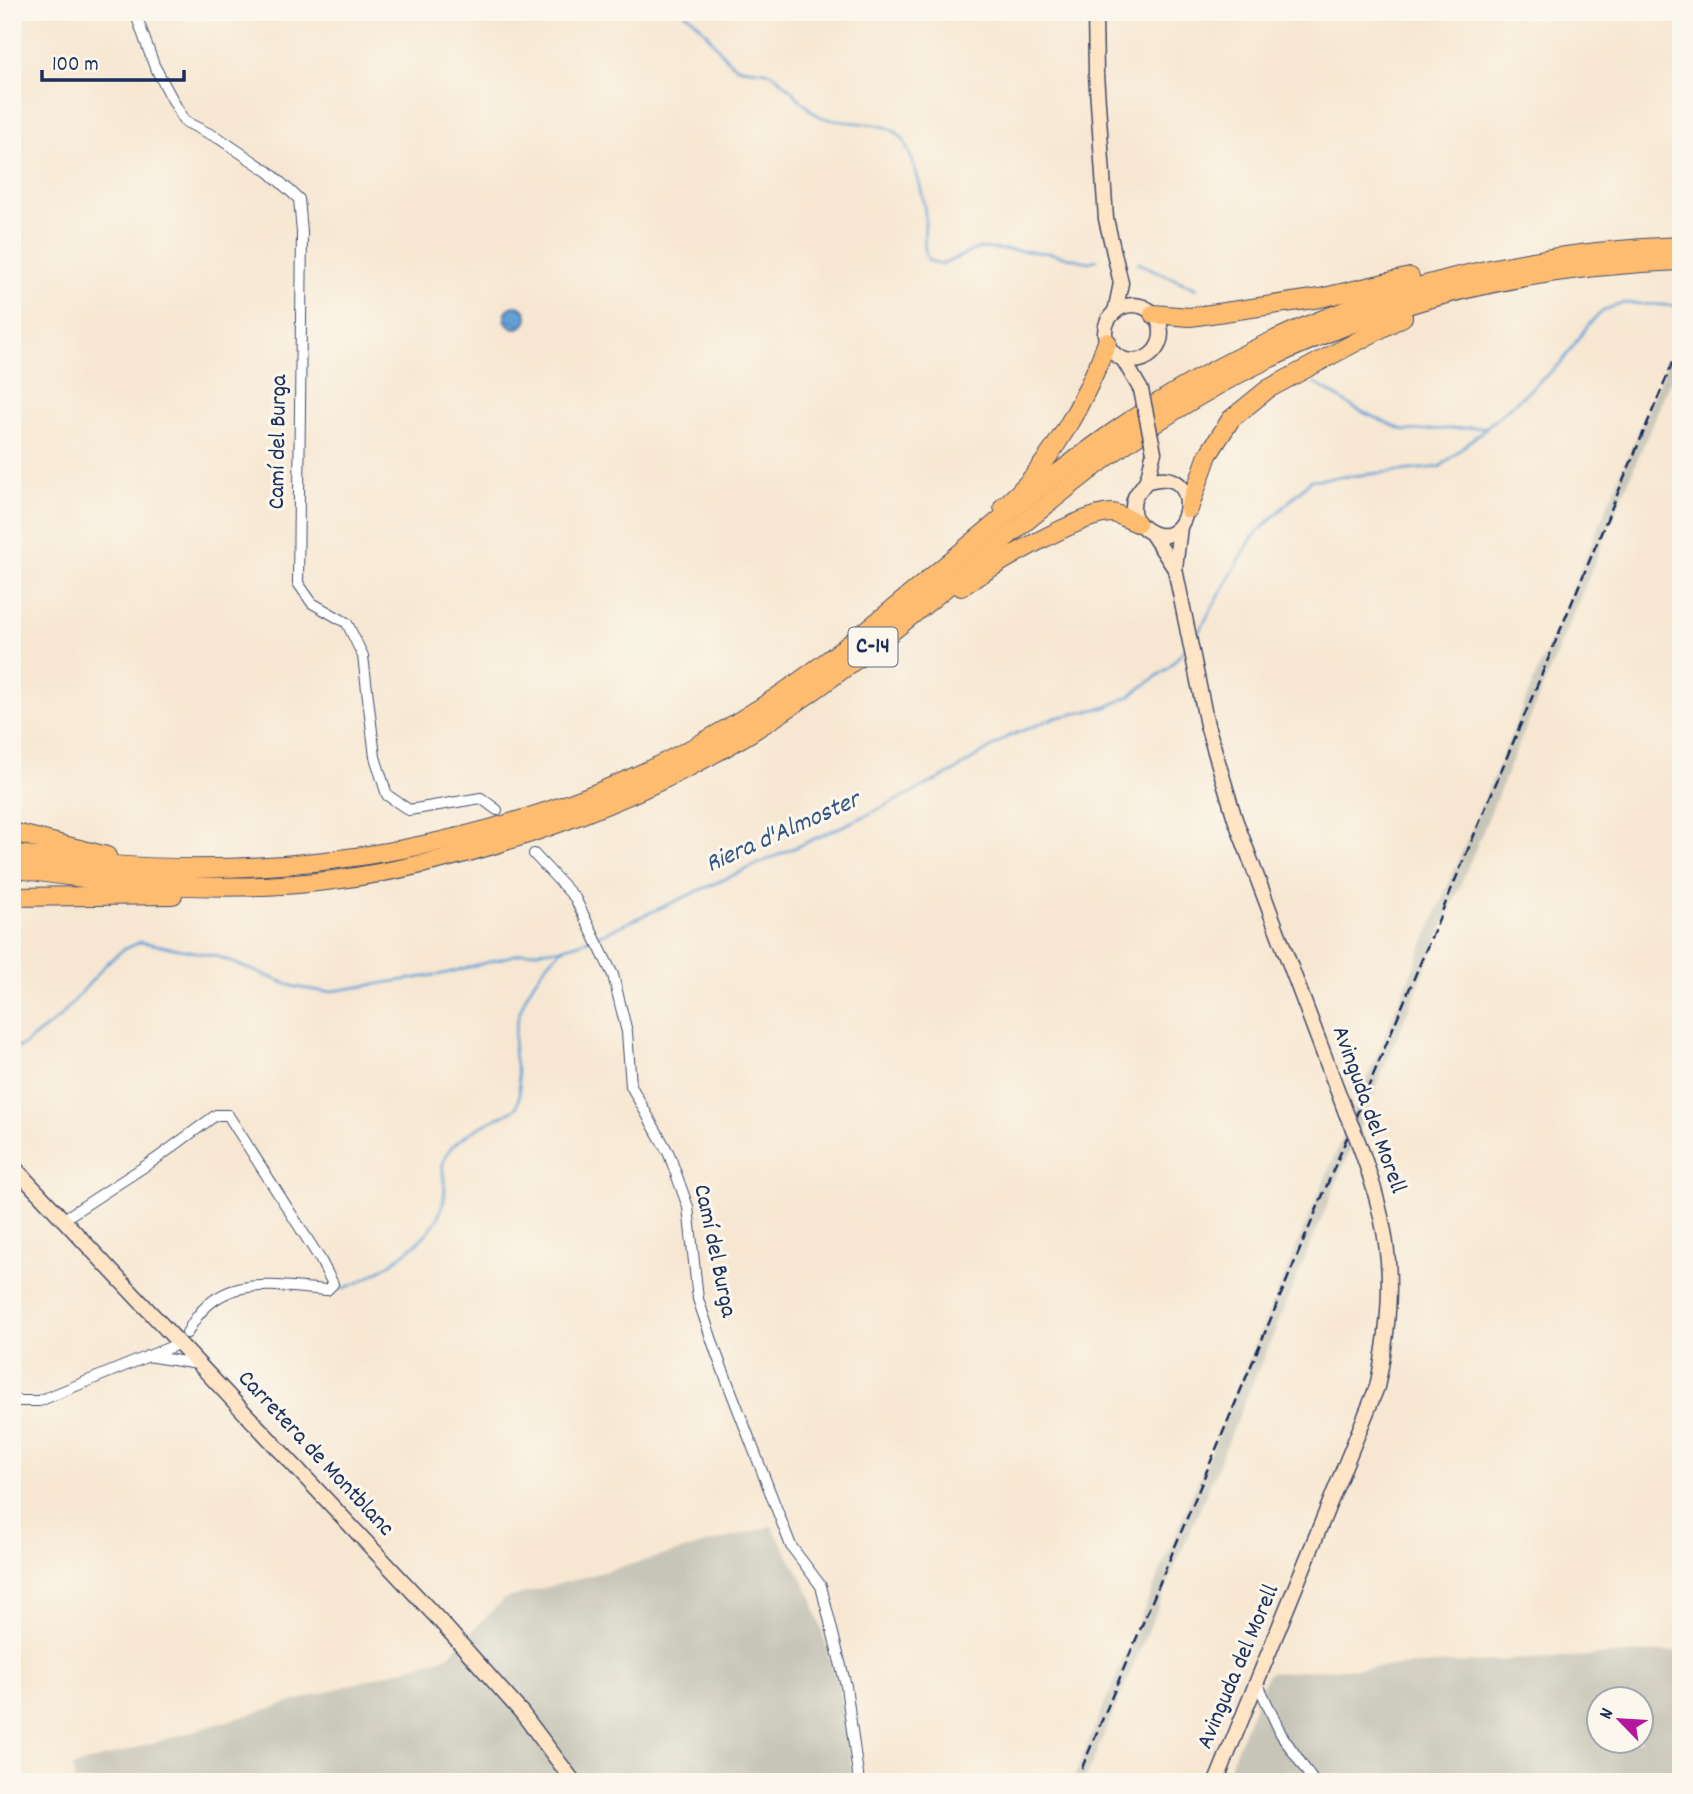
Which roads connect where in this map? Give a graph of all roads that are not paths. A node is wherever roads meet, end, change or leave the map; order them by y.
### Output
1 (135, 12) edge
2 (1095, 12) edge
3 (1681, 246) edge
4 (1559, 255) junction
5 (1681, 261) edge
6 (1121, 282) junction
7 (1147, 310) junction
8 (1115, 312) junction
9 (1107, 342) junction
10 (1146, 357) junction
11 (1124, 359) junction
12 (1140, 390) junction
13 (1154, 452) junction
14 (1170, 480) junction
15 (1146, 482) junction
16 (1189, 509) junction
17 (1137, 523) junction
18 (1180, 527) junction
19 (1152, 534) junction
20 (1175, 569) junction
21 (765, 714) junction
22 (497, 810) dead end
23 (12, 832) edge
24 (12, 853) edge
25 (534, 854) dead end
26 (345, 860) junction
27 (12, 868) edge
28 (334, 880) junction
29 (12, 897) edge
30 (12, 1165) edge
31 (64, 1219) junction
32 (187, 1334) dead end
33 (173, 1346) dead end
34 (147, 1356) junction
35 (202, 1365) junction
36 (12, 1401) edge
37 (1257, 1682) junction
38 (574, 1782) edge
39 (859, 1782) edge
40 (1216, 1782) edge
41 (1314, 1782) edge

1 - 22 street, Camí del Burga
2 - 6 street
3 - 4 highway, C-14
4 - 7 highway
4 - 21 highway, C-14
5 - 16 highway
5 - 21 highway, C-14
6 - 7 street
6 - 8 street
7 - 8 street
7 - 10 street
8 - 9 street
9 - 11 street
9 - 21 highway
10 - 11 street
10 - 12 street
11 - 12 street
12 - 13 street, bridge
13 - 14 street
13 - 15 street
14 - 15 street
14 - 16 street
15 - 17 street
16 - 18 street
17 - 19 street
17 - 21 highway
18 - 19 street
18 - 20 street, Avinguda del Morell
19 - 20 street, Avinguda del Morell
20 - 37 street, Avinguda del Morell, bridge
21 - 26 highway, C-14
21 - 28 highway, C-14
23 - 26 highway
24 - 26 highway, C-14
25 - 39 street, Camí del Burga
27 - 28 highway, C-14
28 - 29 highway
30 - 31 street, Carretera de Montblanc
31 - 32 street
31 - 35 street, Carretera de Montblanc
33 - 34 street
34 - 35 street
34 - 36 street
35 - 38 street, Carretera de Montblanc
37 - 40 street, Avinguda del Morell
37 - 41 street

